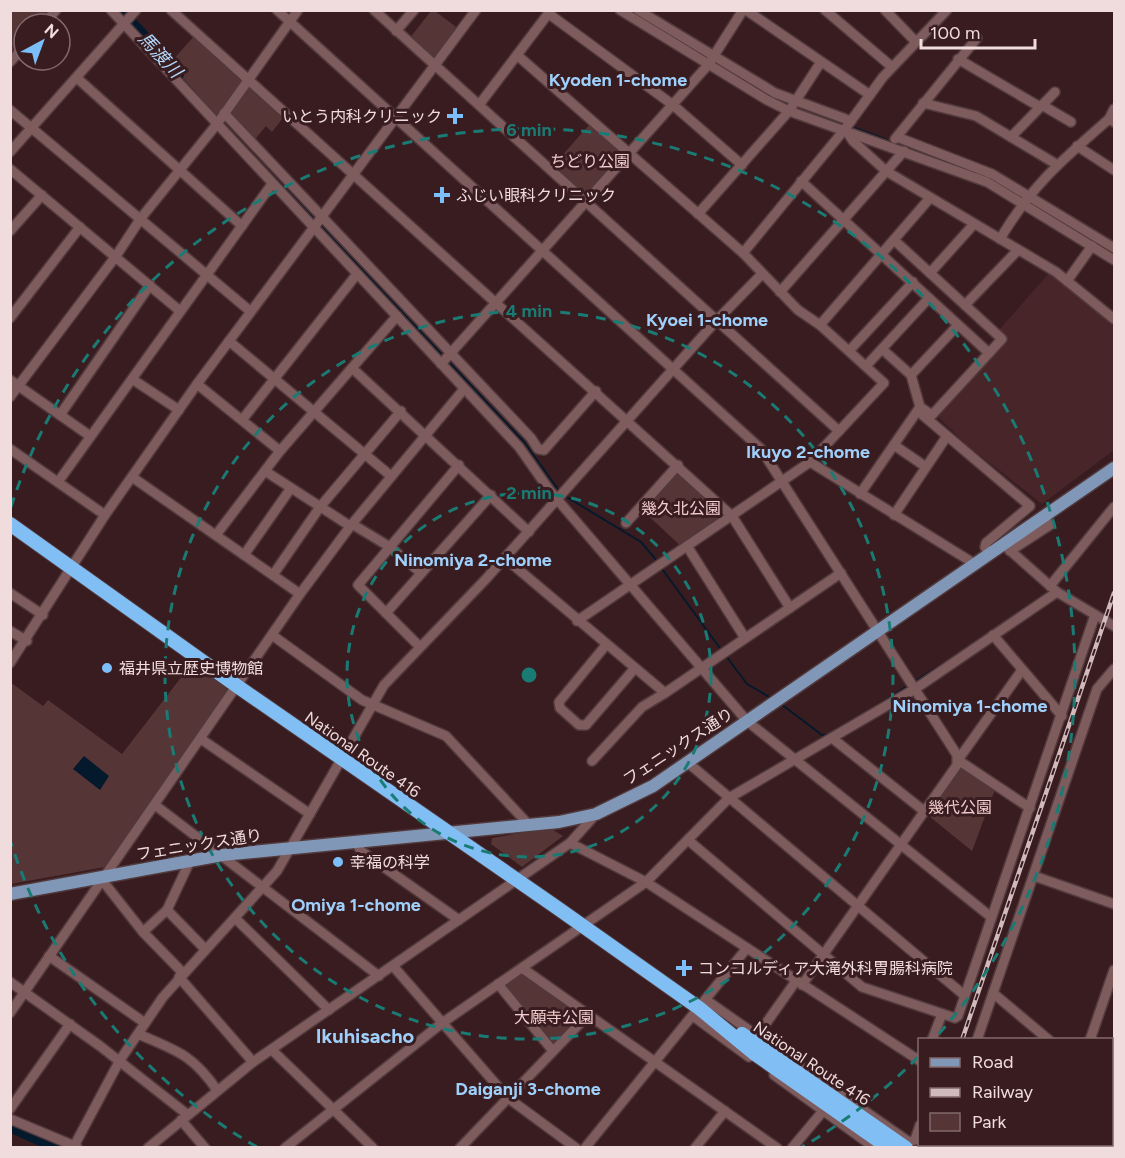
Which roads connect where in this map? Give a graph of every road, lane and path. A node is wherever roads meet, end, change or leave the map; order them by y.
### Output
1 (111, 10) edge
2 (136, 10) edge
3 (171, 10) edge
4 (277, 10) edge
5 (298, 10) edge
6 (374, 10) edge
7 (414, 10) edge
8 (476, 10) edge
9 (620, 10) edge
10 (638, 10) edge
11 (825, 10) edge
12 (885, 10) edge
13 (749, 11) edge
14 (946, 11) edge
15 (550, 12) edge
16 (290, 22) junction
17 (124, 24) junction
18 (396, 31) junction
19 (977, 38) dead end
20 (916, 42) junction
21 (517, 55) junction
22 (714, 56) junction
23 (958, 58) junction
24 (821, 62) junction
25 (708, 65) junction
26 (434, 66) junction
27 (892, 67) junction
28 (77, 78) junction
29 (248, 79) junction
30 (1055, 92) dead end
31 (870, 95) junction
32 (795, 101) junction
33 (923, 103) junction
34 (479, 105) junction
35 (673, 105) junction
36 (1041, 106) junction
37 (1114, 109) edge
38 (10, 110) edge
39 (789, 111) junction
40 (224, 113) junction
41 (396, 118) junction
42 (1112, 121) edge
43 (1071, 122) dead end
44 (217, 124) junction
45 (848, 125) junction
46 (32, 128) junction
47 (897, 137) junction
48 (1011, 137) junction
49 (889, 145) junction
50 (1077, 146) junction
51 (904, 151) junction
52 (10, 152) edge
53 (630, 154) junction
54 (1056, 164) junction
55 (742, 165) junction
56 (10, 170) edge
57 (1114, 170) edge
58 (181, 171) junction
59 (886, 171) junction
60 (354, 174) junction
61 (801, 181) junction
62 (272, 184) junction
63 (42, 195) junction
64 (930, 198) junction
65 (1025, 199) junction
66 (587, 202) junction
67 (698, 214) junction
68 (321, 217) junction
69 (141, 218) junction
70 (844, 219) junction
71 (974, 224) junction
72 (242, 226) junction
73 (80, 227) junction
74 (313, 228) junction
75 (10, 231) edge
76 (1000, 239) junction
77 (894, 240) junction
78 (1092, 246) junction
79 (1114, 248) edge
80 (543, 250) junction
81 (1018, 250) junction
82 (743, 253) junction
83 (882, 255) junction
84 (116, 256) junction
85 (1114, 260) edge
86 (930, 273) junction
87 (357, 274) junction
88 (762, 274) junction
89 (206, 275) junction
90 (1067, 281) junction
91 (913, 282) junction
92 (150, 285) junction
93 (780, 292) junction
94 (929, 298) junction
95 (497, 302) junction
96 (965, 305) junction
97 (180, 311) junction
98 (250, 311) junction
99 (397, 316) junction
100 (10, 318) edge
101 (1114, 319) edge
102 (716, 321) junction
103 (820, 325) junction
104 (958, 325) junction
105 (228, 341) junction
106 (882, 349) junction
107 (849, 351) junction
108 (989, 353) junction
109 (451, 354) junction
110 (441, 364) junction
111 (866, 366) junction
112 (352, 368) junction
113 (675, 369) junction
114 (911, 375) junction
115 (274, 378) junction
116 (132, 379) junction
117 (10, 380) edge
118 (197, 384) junction
119 (20, 387) junction
120 (464, 389) junction
121 (596, 391) junction
122 (10, 397) edge
123 (920, 409) junction
124 (179, 410) junction
125 (315, 411) junction
126 (401, 411) junction
127 (60, 415) junction
128 (242, 420) junction
129 (629, 420) junction
130 (839, 431) junction
131 (426, 434) junction
132 (90, 436) junction
133 (947, 436) junction
134 (894, 445) junction
135 (10, 449) edge
136 (280, 451) junction
137 (365, 453) junction
138 (810, 462) junction
139 (459, 465) junction
140 (678, 465) junction
141 (926, 467) junction
142 (1114, 468) edge
143 (265, 471) junction
144 (392, 476) junction
145 (132, 477) junction
146 (783, 480) junction
147 (58, 482) junction
148 (291, 488) junction
149 (860, 494) junction
150 (491, 495) junction
151 (558, 499) junction
152 (1030, 506) junction
153 (320, 507) junction
154 (1114, 507) edge
155 (105, 515) junction
156 (894, 515) junction
157 (1039, 515) dead end
158 (732, 516) junction
159 (626, 523) dead end
160 (1048, 523) dead end
161 (10, 524) edge
162 (351, 525) junction
163 (529, 531) junction
164 (216, 535) junction
165 (687, 546) junction
166 (390, 547) junction
167 (1007, 548) junction
168 (244, 555) junction
169 (989, 555) junction
170 (505, 558) junction
171 (975, 564) junction
172 (73, 568) junction
173 (421, 573) junction
174 (841, 573) junction
175 (273, 575) junction
176 (630, 585) junction
177 (1053, 589) junction
178 (10, 593) edge
179 (300, 594) junction
180 (790, 608) junction
181 (386, 613) junction
182 (43, 615) junction
183 (1095, 615) junction
184 (577, 621) junction
185 (1114, 626) edge
186 (878, 630) junction
187 (10, 631) edge
188 (272, 635) junction
189 (993, 635) junction
190 (745, 638) junction
191 (27, 641) junction
192 (606, 645) junction
193 (419, 646) junction
194 (10, 663) edge
195 (635, 668) junction
196 (700, 668) junction
197 (1114, 669) edge
198 (1023, 670) junction
199 (237, 686) junction
200 (915, 689) junction
201 (665, 693) junction
202 (372, 705) junction
203 (1062, 716) junction
204 (747, 721) junction
205 (832, 738) junction
206 (201, 739) junction
207 (342, 760) junction
208 (794, 760) junction
209 (958, 760) junction
210 (592, 761) dead end
211 (687, 762) junction
212 (729, 798) junction
213 (155, 805) junction
214 (1030, 808) junction
215 (924, 811) junction
216 (310, 814) junction
217 (596, 814) junction
218 (529, 825) junction
219 (447, 833) junction
220 (688, 840) junction
221 (356, 842) junction
222 (570, 843) junction
223 (900, 844) junction
224 (291, 848) junction
225 (222, 855) junction
226 (190, 861) junction
227 (1034, 876) junction
228 (103, 878) junction
229 (517, 881) junction
230 (646, 882) junction
231 (264, 888) junction
232 (10, 894) edge
233 (1114, 904) edge
234 (857, 906) junction
235 (167, 910) junction
236 (991, 917) junction
237 (235, 918) junction
238 (459, 920) junction
239 (583, 926) junction
240 (143, 932) junction
241 (747, 948) junction
242 (205, 949) junction
243 (823, 955) junction
244 (50, 956) junction
245 (393, 966) junction
246 (522, 968) junction
247 (1114, 970) edge
248 (181, 975) junction
249 (379, 976) junction
250 (10, 982) edge
251 (799, 983) junction
252 (498, 984) junction
253 (25, 992) junction
254 (993, 993) junction
255 (964, 995) junction
256 (699, 1008) junction
257 (329, 1010) junction
258 (10, 1013) edge
259 (942, 1014) junction
260 (588, 1015) junction
261 (145, 1023) junction
262 (442, 1023) junction
263 (69, 1024) junction
264 (138, 1034) junction
265 (757, 1035) junction
266 (933, 1038) edge
267 (978, 1038) edge
268 (1047, 1038) edge
269 (1091, 1038) edge
270 (272, 1050) junction
271 (554, 1051) junction
272 (120, 1060) junction
273 (918, 1060) edge
274 (254, 1062) junction
275 (655, 1062) junction
276 (217, 1090) junction
277 (815, 1090) junction
278 (508, 1098) junction
279 (10, 1109) edge
280 (333, 1109) junction
281 (725, 1111) junction
282 (824, 1112) junction
283 (185, 1118) junction
284 (10, 1119) edge
285 (918, 1131) edge
286 (907, 1146) edge
287 (75, 1147) edge
288 (148, 1148) edge
289 (205, 1148) edge
290 (285, 1148) edge
291 (373, 1148) edge
292 (460, 1148) edge
293 (576, 1148) edge
294 (585, 1148) edge
295 (695, 1148) edge
296 (777, 1148) edge
297 (792, 1148) edge
298 (875, 1148) edge
299 (889, 1148) edge

1 - 17 street
2 - 17 street
3 - 29 street
4 - 16 street
5 - 16 street
6 - 18 street
7 - 18 street
8 - 26 street
9 - 25 street
10 - 22 street
11 - 27 street
12 - 20 street
13 - 22 street
13 - 24 street
14 - 20 street
15 - 21 street
15 - 35 street
16 - 29 street
16 - 41 street
17 - 28 street
17 - 44 street
18 - 26 street
19 - 23 street
20 - 27 street
21 - 34 street
21 - 53 street
22 - 25 street
22 - 32 street
23 - 33 street
23 - 36 street
24 - 31 street
24 - 32 street
25 - 35 street
25 - 39 street
26 - 34 street
26 - 41 street
27 - 31 street
28 - 46 street
28 - 58 street
29 - 40 street
29 - 60 street
30 - 36 street
31 - 45 street
32 - 39 street
32 - 45 street
33 - 47 street
33 - 48 street
34 - 66 street
35 - 53 street
35 - 55 street
36 - 43 street
36 - 48 street
37 - 42 street
38 - 46 street
39 - 45 street
39 - 55 street
40 - 44 street
40 - 68 street
41 - 60 street
41 - 80 street
42 - 50 street
44 - 58 street
44 - 62 street
45 - 49 street
45 - 59 street
45 - 61 street
46 - 52 street
46 - 69 street
47 - 49 street
47 - 65 street
48 - 54 street
49 - 51 street
50 - 54 street
50 - 57 street
51 - 59 street
51 - 65 street
53 - 66 street
53 - 67 street
54 - 65 street
55 - 67 street
56 - 63 street
58 - 69 street
58 - 72 street
59 - 64 street
59 - 70 street
60 - 68 street
60 - 95 street
61 - 70 street
61 - 82 street
62 - 72 street
62 - 74 street
63 - 73 street
63 - 75 street
64 - 71 street
64 - 77 street
65 - 76 street
65 - 78 street
65 - 79 street
66 - 80 street
66 - 102 street
67 - 82 street
68 - 74 street
68 - 109 street
69 - 84 street
69 - 89 street
70 - 83 street
70 - 93 street
71 - 76 street
71 - 86 street
72 - 89 street
73 - 84 street
73 - 100 street
74 - 87 street
74 - 98 street
76 - 81 street
77 - 83 street
77 - 86 street
78 - 85 street
78 - 90 street
80 - 95 street
80 - 113 street
81 - 90 street
81 - 96 street
82 - 88 street
83 - 91 street
83 - 103 street
84 - 92 street
84 - 119 street
86 - 96 street
87 - 99 street
87 - 115 street
88 - 93 street
88 - 102 street
89 - 97 street
89 - 98 street
90 - 101 street
91 - 94 street
91 - 107 street
92 - 97 street
92 - 127 street
93 - 103 street
94 - 104 street
94 - 106 street
95 - 109 street
95 - 121 street
96 - 108 street
97 - 116 street
98 - 105 street
99 - 110 street
99 - 112 street
102 - 113 street
102 - 130 street
103 - 107 street
104 - 108 street
104 - 114 street
105 - 115 street
105 - 118 street
106 - 111 street
106 - 114 street
107 - 111 street
108 - 123 street
109 - 110 street
109 - 121 street
110 - 120 street
111 - 130 street
112 - 125 street
112 - 126 street
113 - 129 street
113 - 146 street
114 - 123 street
115 - 125 street
115 - 128 street
116 - 124 street
116 - 132 street
117 - 119 street
118 - 124 street
118 - 128 street
119 - 122 street
119 - 127 street
120 - 131 street
120 - 151 street
121 - 129 street
123 - 133 street
123 - 134 street
124 - 145 street
125 - 136 street
125 - 137 street
126 - 131 street
126 - 137 street
127 - 132 street
128 - 136 street
129 - 140 street
129 - 151 street
130 - 138 street
131 - 139 street
131 - 144 street
132 - 147 street
133 - 141 street
133 - 152 street
134 - 141 street
134 - 149 street
135 - 147 street
136 - 143 street
137 - 144 street
137 - 153 street
138 - 146 street
138 - 149 street
139 - 150 street
139 - 166 street
140 - 158 street
140 - 159 street
141 - 156 street
142 - 167 main road, フェニックス通り
143 - 148 street
143 - 164 street
144 - 162 street
145 - 155 street
145 - 164 street
146 - 158 street
146 - 174 street
147 - 155 street
148 - 153 street
148 - 168 street
149 - 156 street
150 - 163 street
150 - 173 street
151 - 163 street
151 - 176 street
152 - 157 street
152 - 169 street
153 - 162 street
153 - 175 street
154 - 177 street
155 - 172 street
156 - 171 street
158 - 165 street
158 - 180 street
160 - 167 street
161 - 172 highway, National Route 416
162 - 166 street
162 - 179 street
163 - 170 street
164 - 168 street
165 - 176 street
165 - 190 street
166 - 173 street
166 - 181 street
167 - 169 main road, フェニックス通り
167 - 177 street
168 - 175 street
169 - 171 main road, フェニックス通り
170 - 184 street
170 - 193 street
171 - 186 main road, フェニックス通り
172 - 182 street
172 - 199 highway, National Route 416
173 - 181 street
174 - 180 street
174 - 186 street
175 - 179 street
176 - 184 street
176 - 196 street
177 - 183 street
177 - 189 street
178 - 182 street
179 - 188 street
180 - 190 street
181 - 193 street
182 - 191 street
183 - 185 street
183 - 203 street
184 - 192 street
186 - 200 street
186 - 204 main road, フェニックス通り
187 - 191 street
188 - 199 street
188 - 202 street
189 - 198 street
189 - 200 street
190 - 196 street
191 - 194 street
192 - 195 street
192 - 195 street
193 - 202 street
195 - 201 street
196 - 201 street
196 - 204 street
197 - 227 street
198 - 203 street
198 - 209 street
199 - 206 street
199 - 207 highway, National Route 416
200 - 205 street
200 - 209 street
201 - 210 street
202 - 207 street
202 - 218 street
203 - 214 street
204 - 208 street
204 - 211 main road, フェニックス通り
205 - 208 street
205 - 215 street
206 - 213 street
206 - 216 street
207 - 216 street
207 - 219 highway, National Route 416
208 - 212 street
208 - 223 street
209 - 214 street
209 - 215 street
211 - 212 street
211 - 217 main road, フェニックス通り
212 - 220 street
212 - 234 street
213 - 225 street
213 - 228 street
214 - 236 street
215 - 223 street
216 - 224 street
217 - 218 main road, フェニックス通り
217 - 222 street
218 - 219 main road, フェニックス通り
219 - 221 main road, フェニックス通り
219 - 229 highway, National Route 416
220 - 230 street
220 - 243 street
221 - 224 main road, フェニックス通り
221 - 238 street
222 - 229 street
222 - 230 street
223 - 234 street
223 - 236 street
224 - 225 main road, フェニックス通り
224 - 231 street
225 - 226 main road, フェニックス通り
225 - 231 street
226 - 228 main road, フェニックス通り
226 - 235 street
227 - 233 street
227 - 254 street
228 - 232 main road, フェニックス通り
228 - 240 street
228 - 244 street
229 - 238 street
229 - 239 highway, National Route 416
230 - 239 street
230 - 241 street
231 - 237 street
231 - 249 street
234 - 243 street
234 - 255 street
235 - 240 street
235 - 242 street
236 - 255 street
237 - 242 street
237 - 257 street
238 - 245 street
239 - 246 street
239 - 256 highway, National Route 416
240 - 248 street
241 - 251 street
241 - 256 street
242 - 248 street
243 - 251 street
243 - 259 street
244 - 253 street
244 - 261 street
245 - 249 street
245 - 262 street
246 - 252 street
246 - 260 street
247 - 269 street
248 - 261 street
248 - 274 street
249 - 257 street
250 - 253 street
251 - 265 street
251 - 273 street
252 - 262 street
252 - 271 street
253 - 258 street
253 - 263 street
254 - 267 street
254 - 268 street
255 - 259 street
256 - 265 street
256 - 275 street
256 - 277 highway, National Route 416
256 - 282 street
257 - 270 street
259 - 266 street
260 - 271 street
260 - 275 street
261 - 264 street
262 - 278 street
262 - 280 street
263 - 272 street
263 - 279 street
264 - 272 street
264 - 276 street
265 - 286 street
270 - 274 street
270 - 280 street
271 - 278 street
272 - 283 street
272 - 287 street
274 - 276 street
275 - 281 street
275 - 294 street
276 - 283 street
277 - 286 highway, National Route 416
277 - 299 highway, National Route 416
278 - 292 street
278 - 293 street
280 - 290 street
280 - 291 street
281 - 295 street
281 - 296 street
282 - 297 street
282 - 298 street
283 - 288 street
283 - 289 street
284 - 287 street
285 - 286 street

